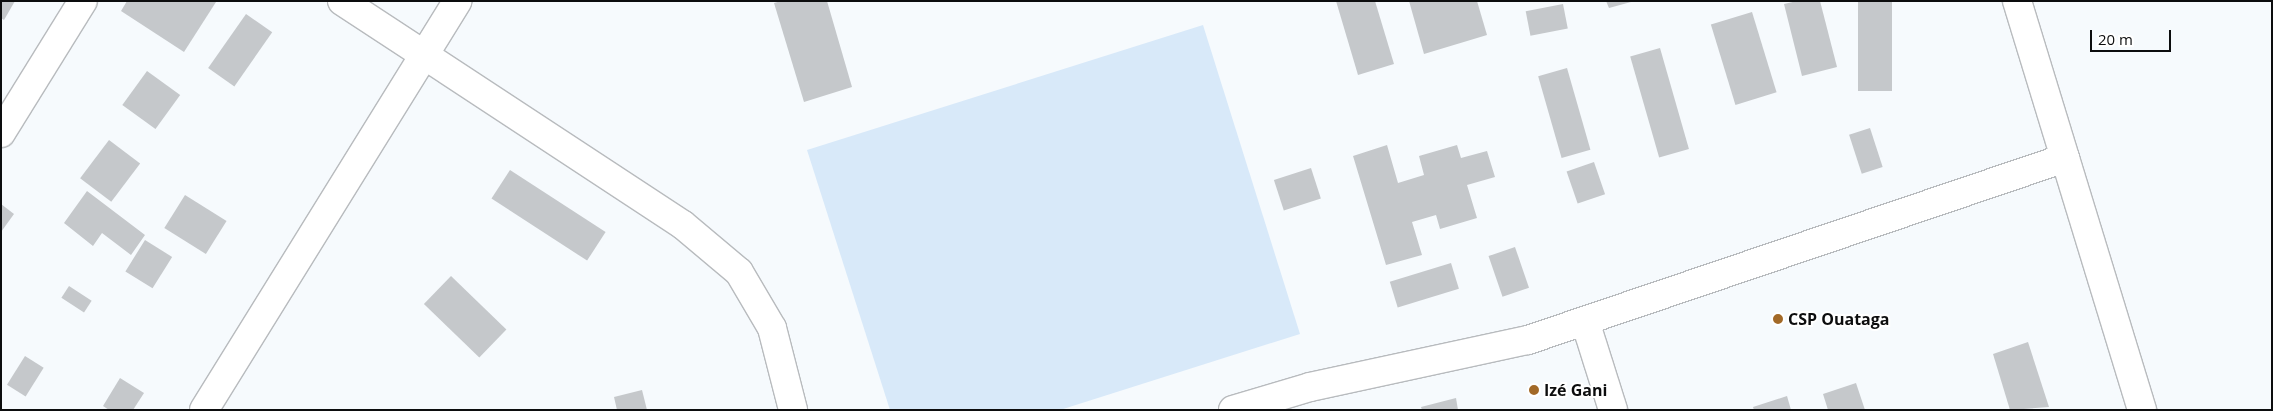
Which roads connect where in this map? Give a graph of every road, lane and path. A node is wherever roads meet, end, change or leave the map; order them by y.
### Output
1 (83, 1) edge
2 (342, 1) edge
3 (458, 1) edge
4 (2017, 1) edge
5 (423, 54) junction
6 (9, 105) edge
7 (1, 133) edge
8 (2065, 158) junction
9 (1585, 321) junction
10 (1314, 398) edge
11 (204, 410) edge
12 (793, 410) edge
13 (1233, 410) edge
14 (1612, 410) edge
15 (2142, 410) edge

1 - 6 street
2 - 5 street
3 - 5 street
4 - 8 street
5 - 11 street
5 - 12 street
6 - 7 street
8 - 9 street
8 - 15 street
9 - 10 street
9 - 14 street
10 - 13 street

